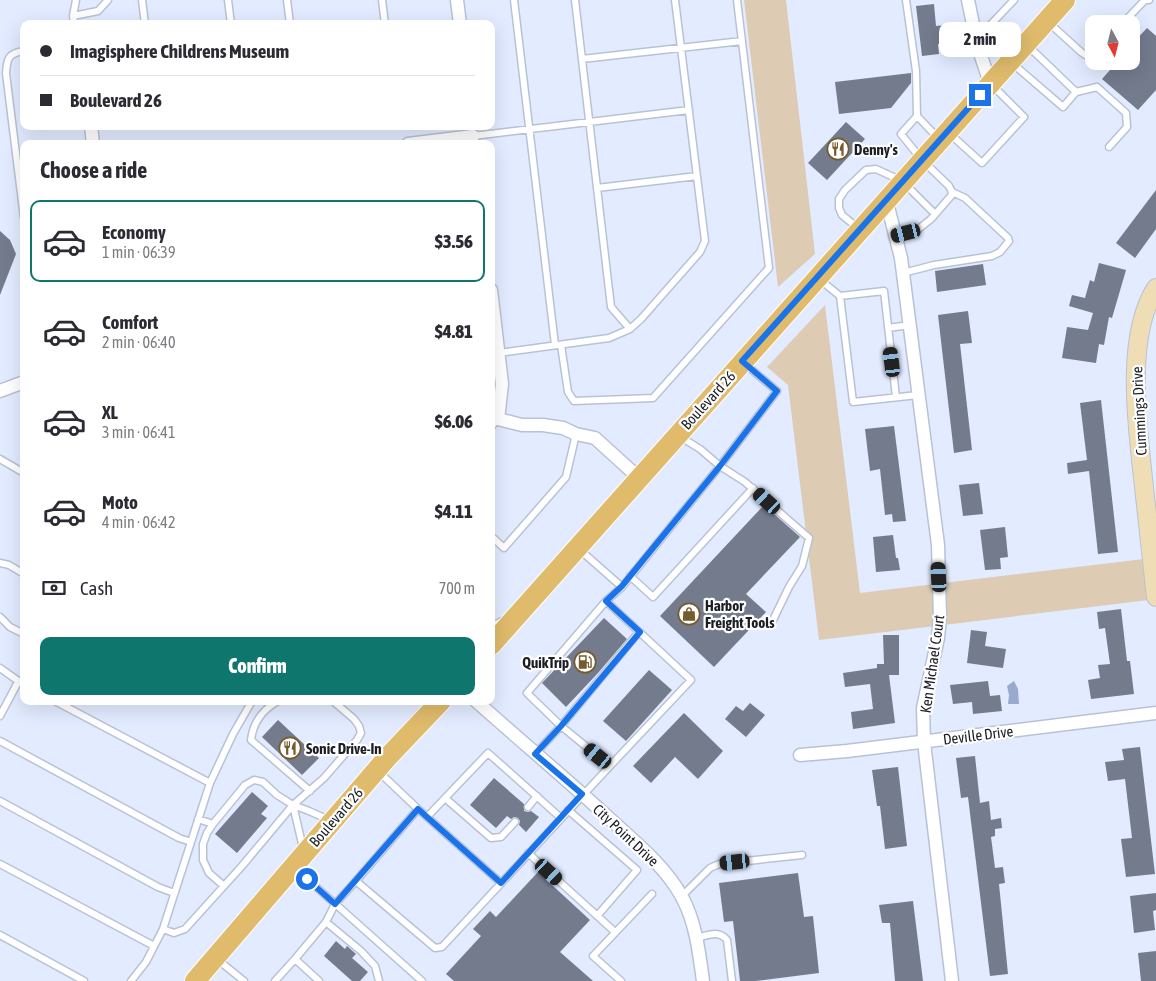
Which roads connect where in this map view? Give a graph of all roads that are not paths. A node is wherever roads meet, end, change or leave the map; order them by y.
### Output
1 (76, 0) edge
2 (108, 0) edge
3 (142, 0) edge
4 (228, 0) edge
5 (287, 0) edge
6 (382, 0) edge
7 (457, 0) edge
8 (514, 0) edge
9 (575, 0) edge
10 (675, 0) edge
11 (737, 0) edge
12 (906, 0) edge
13 (968, 0) edge
14 (1014, 0) edge
15 (1065, 0) edge
16 (1150, 0) edge
17 (1156, 5) edge
18 (1131, 15) edge
19 (73, 16) junction
20 (74, 20) edge
21 (144, 20) edge
22 (230, 20) edge
23 (290, 20) edge
24 (384, 20) edge
25 (460, 20) edge
26 (1046, 21) junction
27 (976, 40) junction
28 (742, 41) junction
29 (1026, 45) junction
30 (681, 48) junction
31 (20, 51) edge
32 (1085, 55) edge
33 (582, 59) junction
34 (1010, 61) junction
35 (990, 83) junction
36 (1076, 92) junction
37 (689, 110) junction
38 (916, 116) junction
39 (590, 122) junction
40 (529, 129) junction
41 (473, 135) edge
42 (944, 135) junction
43 (437, 140) edge
44 (1109, 147) dead end
45 (922, 160) junction
46 (697, 176) junction
47 (902, 181) junction
48 (20, 186) edge
49 (597, 188) junction
50 (952, 192) junction
51 (886, 199) junction
52 (936, 214) junction
53 (860, 229) junction
54 (896, 236) junction
55 (903, 273) junction
56 (817, 277) junction
57 (1155, 292) edge
58 (840, 296) junction
59 (910, 325) junction
60 (888, 328) junction
61 (630, 329) junction
62 (558, 345) junction
63 (495, 353) edge
64 (742, 361) junction
65 (20, 384) edge
66 (0, 391) edge
67 (20, 393) edge
68 (918, 395) junction
69 (896, 397) junction
70 (0, 400) edge
71 (495, 423) edge
72 (576, 434) junction
73 (677, 435) junction
74 (0, 460) edge
75 (720, 466) junction
76 (20, 472) edge
77 (639, 478) junction
78 (752, 488) junction
79 (495, 540) edge
80 (577, 547) junction
81 (0, 563) edge
82 (20, 572) edge
83 (630, 576) junction
84 (622, 586) junction
85 (1156, 597) edge
86 (606, 601) junction
87 (521, 611) junction
88 (0, 617) edge
89 (773, 620) dead end
90 (495, 625) edge
91 (20, 632) edge
92 (640, 632) junction
93 (495, 640) edge
94 (0, 668) edge
95 (20, 682) edge
96 (20, 685) edge
97 (63, 705) edge
98 (250, 705) edge
99 (270, 705) edge
100 (338, 705) edge
101 (437, 705) edge
102 (480, 705) edge
103 (1156, 713) edge
104 (0, 716) edge
105 (561, 726) junction
106 (0, 741) edge
107 (924, 742) junction
108 (535, 754) junction
109 (800, 755) dead end
110 (610, 766) junction
111 (377, 770) junction
112 (210, 783) junction
113 (310, 791) junction
114 (582, 794) junction
115 (537, 796) junction
116 (446, 798) junction
117 (0, 801) edge
118 (293, 806) junction
119 (528, 807) dead end
120 (418, 809) junction
121 (568, 810) junction
122 (427, 817) junction
123 (561, 818) junction
124 (198, 819) junction
125 (332, 822) junction
126 (515, 822) dead end
127 (213, 824) junction
128 (191, 842) junction
129 (528, 853) junction
130 (802, 855) dead end
131 (299, 860) junction
132 (0, 864) edge
133 (356, 881) junction
134 (501, 883) junction
135 (224, 886) junction
136 (174, 893) junction
137 (652, 894) dead end
138 (682, 896) junction
139 (335, 904) junction
140 (597, 916) junction
141 (326, 922) junction
142 (163, 929) junction
143 (615, 932) junction
144 (0, 935) edge
145 (697, 938) junction
146 (154, 946) junction
147 (215, 957) junction
148 (295, 959) junction
149 (420, 980) edge
150 (84, 981) edge
151 (131, 981) edge
152 (195, 981) edge
153 (244, 981) edge
154 (275, 981) edge
155 (319, 981) edge
156 (379, 981) edge
157 (621, 981) edge
158 (703, 981) edge
159 (732, 981) edge
160 (952, 981) edge

1 - 19 lane
2 - 19 lane
3 - 21 lane
4 - 22 lane
5 - 23 lane
6 - 24 lane
7 - 25 street
8 - 40 lane
9 - 33 lane
10 - 30 lane
11 - 28 lane
12 - 38 lane
13 - 27 street
14 - 27 lane
15 - 26 main road, Boulevard 26
16 - 17 lane
16 - 18 lane
19 - 20 lane
26 - 29 main road, Boulevard 26
26 - 32 lane
27 - 35 street
28 - 30 lane
28 - 62 lane
29 - 34 main road, Boulevard 26
29 - 36 lane
30 - 33 lane
30 - 37 lane
31 - 48 lane
33 - 39 lane
34 - 35 main road, Boulevard 26
34 - 36 lane
35 - 42 main road, Boulevard 26
35 - 42 lane
36 - 44 lane
37 - 39 lane
37 - 46 lane
38 - 42 lane
38 - 45 lane
39 - 40 lane
39 - 49 lane
40 - 41 lane
40 - 62 lane
41 - 43 street
42 - 45 main road, Boulevard 26
45 - 47 main road, Boulevard 26
45 - 50 lane
46 - 49 lane
46 - 61 lane
47 - 51 main road, Boulevard 26
47 - 52 lane
47 - 53 lane
49 - 61 lane
50 - 52 lane
50 - 55 lane
51 - 53 main road, Boulevard 26
51 - 54 street, Ken Michael Court
52 - 54 lane
53 - 56 main road, Boulevard 26
54 - 55 street, Ken Michael Court
55 - 59 street, Ken Michael Court
56 - 58 lane
56 - 64 main road, Boulevard 26
57 - 85 street, Cummings Drive
58 - 60 lane
58 - 69 lane
59 - 60 lane
59 - 68 street, Ken Michael Court
60 - 69 lane
61 - 62 lane
62 - 63 lane
63 - 71 street
64 - 73 main road, Boulevard 26
64 - 75 lane
65 - 66 street
67 - 70 street
68 - 69 lane
68 - 107 street, Ken Michael Court
71 - 72 street
72 - 77 street
72 - 79 lane
73 - 75 lane
73 - 77 main road, Boulevard 26
74 - 76 lane
75 - 78 lane
75 - 83 lane
77 - 80 main road, Boulevard 26
78 - 83 lane
78 - 89 lane
80 - 84 lane
80 - 87 main road, Boulevard 26
81 - 82 lane
83 - 84 lane
84 - 86 lane
86 - 92 lane
86 - 105 lane
87 - 90 lane
87 - 93 main road, Boulevard 26
88 - 91 lane
92 - 105 lane
92 - 110 lane
94 - 95 lane
96 - 104 lane
97 - 112 lane
98 - 112 lane
99 - 113 lane
100 - 113 lane
101 - 111 main road, Boulevard 26
102 - 108 street, City Point Drive
103 - 107 street, Deville Drive
105 - 108 lane
105 - 110 lane
106 - 128 lane
107 - 109 street, Deville Drive
107 - 160 street, Ken Michael Court
108 - 114 street, City Point Drive
110 - 114 lane
111 - 120 lane
111 - 125 main road, Boulevard 26
112 - 124 lane
113 - 118 lane
114 - 121 lane
114 - 138 street, City Point Drive
115 - 116 lane
115 - 119 lane
115 - 123 lane
116 - 122 lane
116 - 126 lane
117 - 136 lane
118 - 125 lane
118 - 127 lane
118 - 131 lane
118 - 135 lane
120 - 122 lane
120 - 133 lane
121 - 123 lane
121 - 140 lane
122 - 134 lane
123 - 129 lane
124 - 127 lane
124 - 128 lane
125 - 131 main road, Boulevard 26
127 - 135 lane
128 - 136 lane
129 - 134 lane
129 - 140 lane
130 - 138 lane
131 - 139 lane
131 - 147 main road, Boulevard 26
132 - 146 lane
133 - 134 lane
133 - 139 lane
135 - 142 lane
136 - 142 lane
137 - 143 lane
138 - 145 street, City Point Drive
139 - 141 lane
139 - 149 lane
140 - 143 lane
141 - 148 lane
141 - 156 lane
142 - 146 lane
143 - 157 lane
144 - 150 lane
145 - 158 street, City Point Drive
145 - 159 lane
146 - 151 lane
147 - 152 main road, Boulevard 26
147 - 153 lane
148 - 154 lane
148 - 155 lane

